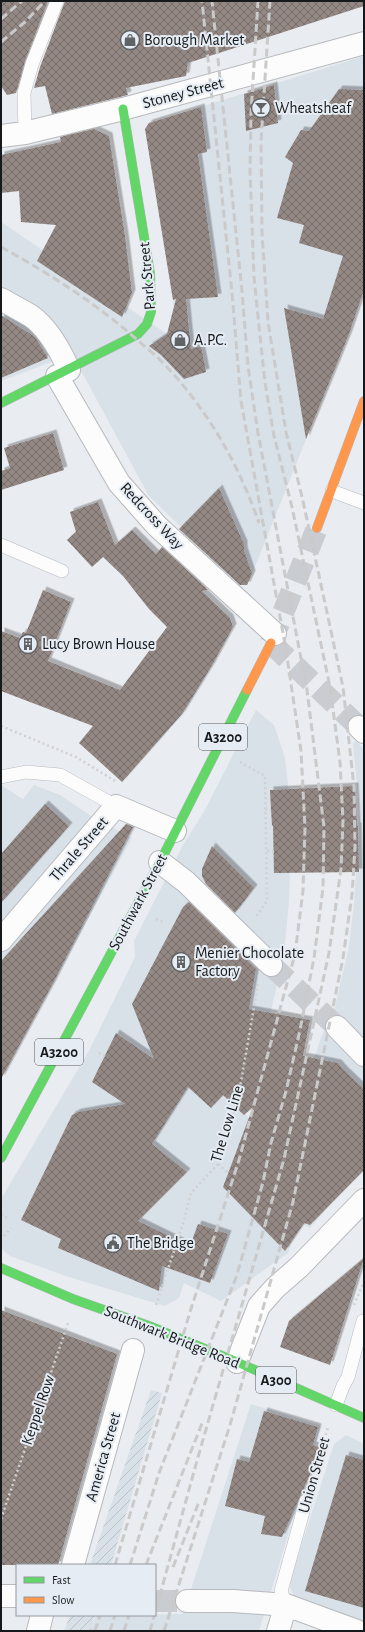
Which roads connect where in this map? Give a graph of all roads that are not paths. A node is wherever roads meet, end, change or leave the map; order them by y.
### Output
1 (57, 1) edge
2 (364, 43) edge
3 (123, 110) junction
4 (25, 133) junction
5 (1, 136) edge
6 (1, 299) edge
7 (63, 373) junction
8 (364, 401) edge
9 (1, 403) edge
10 (332, 491) junction
11 (364, 503) edge
12 (317, 528) tunnel mouth
13 (1, 545) edge
14 (62, 571) dead end
15 (273, 639) joint
16 (1, 777) edge
17 (116, 806) junction
18 (175, 831) junction
19 (160, 862) junction
20 (1, 940) edge
21 (267, 961) tunnel mouth
22 (338, 1027) tunnel mouth
23 (364, 1055) edge
24 (1, 1158) edge
25 (364, 1200) edge
26 (1, 1268) edge
27 (363, 1321) edge
28 (134, 1350) dead end
29 (237, 1362) junction
30 (336, 1405) junction
31 (364, 1418) edge
32 (306, 1501) road end
33 (73, 1564) edge
34 (1, 1596) edge
35 (16, 1596) edge
36 (187, 1601) tunnel mouth
37 (286, 1605) junction
38 (42, 1616) edge
39 (38, 1631) edge
40 (278, 1631) edge
41 (356, 1631) edge

1 - 4 lane
2 - 3 street, Stoney Street
3 - 4 street, Stoney Street
3 - 7 main road, Park Street
4 - 5 street, Stoney Street
6 - 7 street, Redcross Way
7 - 9 main road, Park Street
7 - 15 street, Redcross Way
8 - 10 main road
10 - 11 lane
10 - 12 main road
13 - 14 lane
15 - 18 main road, Southwark Street / A3200
16 - 17 lane
17 - 18 street, Thrale Street
17 - 20 street, Thrale Street
18 - 19 main road, Southwark Street / A3200
19 - 21 street
19 - 24 main road, Southwark Street / A3200
22 - 23 street
25 - 29 street
26 - 29 main road, Southwark Bridge Road / A300
27 - 30 lane
28 - 33 street, America Street
29 - 30 main road, Southwark Bridge Road / A300
30 - 31 main road, Southwark Bridge Road / A300
32 - 37 lane, Union Street
34 - 35 street
36 - 37 street
37 - 40 street, Union Street
37 - 41 street
38 - 39 street

